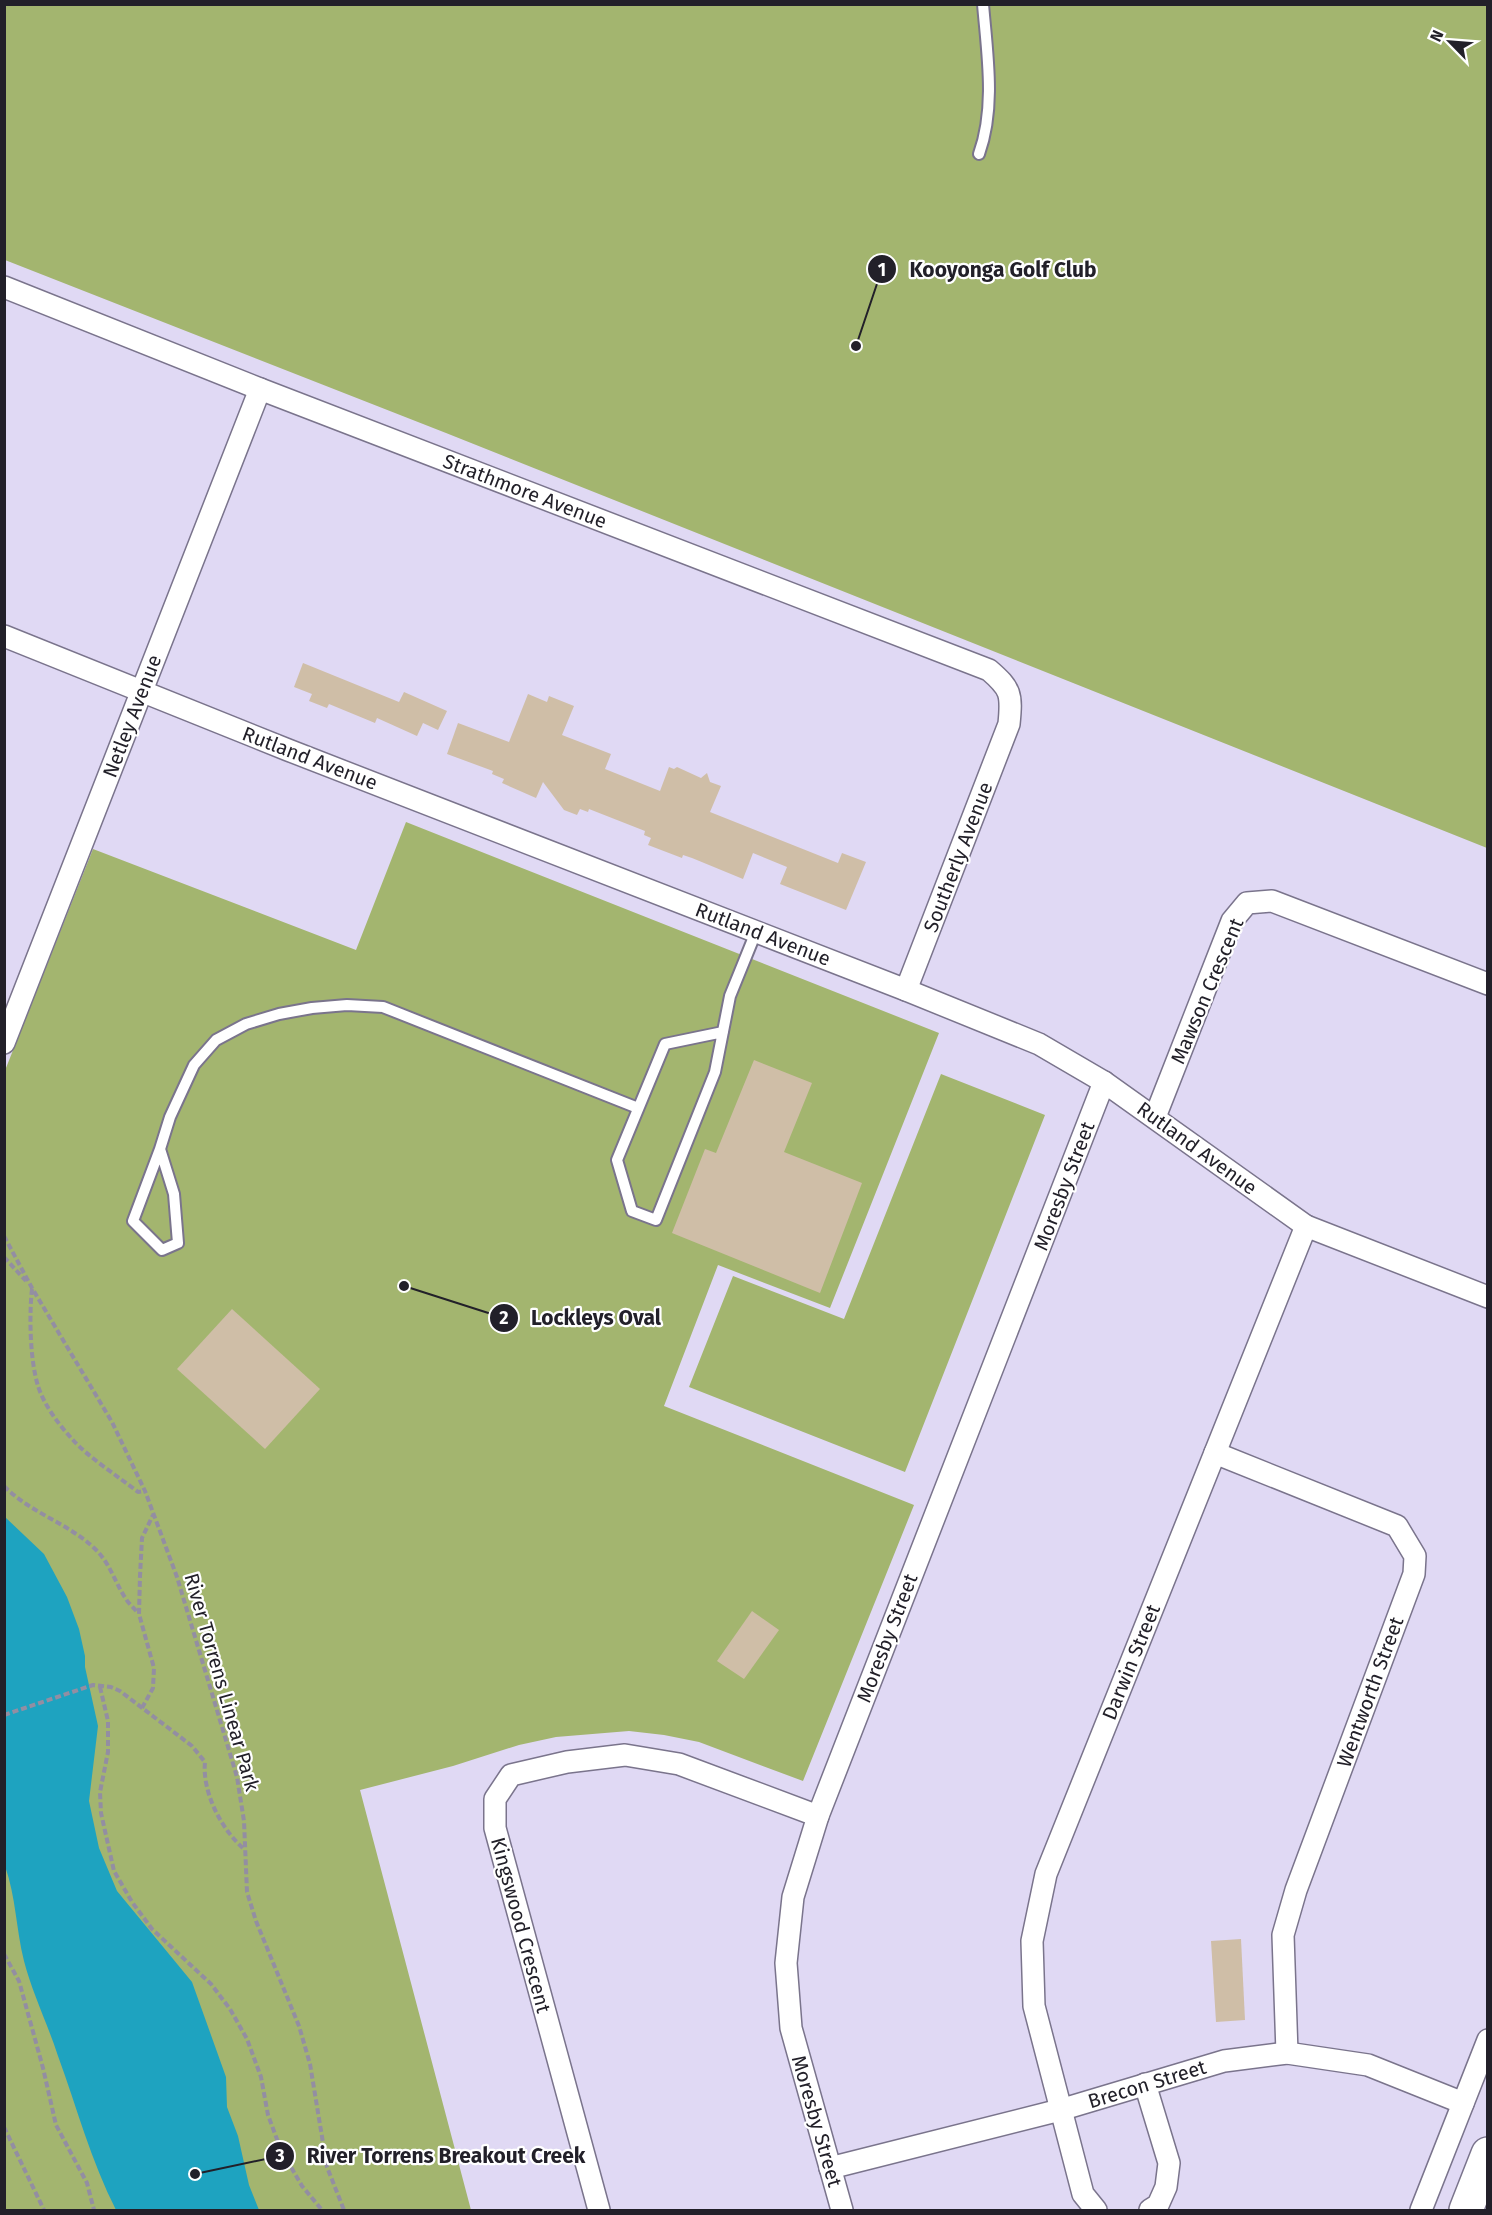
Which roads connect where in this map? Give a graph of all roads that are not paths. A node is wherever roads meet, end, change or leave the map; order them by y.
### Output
1 (983, 4) edge
2 (978, 154) dead end
3 (4, 287) edge
4 (260, 389) junction
5 (4, 636) edge
6 (142, 692) junction
7 (1009, 724) joint
8 (756, 932) junction
9 (1488, 984) edge
10 (906, 990) junction
11 (723, 1032) junction
12 (4, 1042) edge
13 (1104, 1082) junction
14 (638, 1108) junction
15 (1155, 1117) junction
16 (160, 1149) junction
17 (1306, 1226) junction
18 (1488, 1297) edge
19 (1215, 1453) junction
20 (818, 1816) junction
21 (1488, 2040) edge
22 (1287, 2053) junction
23 (1145, 2084) junction
24 (1463, 2103) junction
25 (1060, 2110) junction
26 (1488, 2154) edge
27 (830, 2168) junction
28 (599, 2211) edge
29 (842, 2211) edge
30 (1096, 2211) edge
31 (1150, 2211) edge
32 (1421, 2211) edge
33 (1466, 2211) edge

1 - 2 lane
3 - 4 street, Strathmore Avenue
4 - 6 street, Netley Avenue
4 - 7 street, Strathmore Avenue
5 - 6 street, Rutland Avenue
6 - 8 street, Rutland Avenue
6 - 12 street, Netley Avenue
7 - 10 street, Southerly Avenue
8 - 10 street, Rutland Avenue
8 - 11 lane
9 - 15 street, Mawson Crescent
10 - 13 street, Rutland Avenue
11 - 14 lane
11 - 14 lane
13 - 15 street, Rutland Avenue
13 - 20 street, Moresby Street
14 - 16 lane
15 - 17 street, Rutland Avenue
16 - 16 lane
17 - 18 street, Rutland Avenue
17 - 19 street, Darwin Street
19 - 22 street, Wentworth Street
19 - 25 street, Darwin Street
20 - 27 street, Moresby Street
20 - 28 street, Kingswood Crescent
21 - 24 street
22 - 23 street, Brecon Street
22 - 24 street, Brecon Street
23 - 25 street, Brecon Street
23 - 31 street
24 - 32 street
25 - 27 street, Brecon Street
25 - 30 street, Darwin Street
26 - 33 main road
27 - 29 street, Moresby Street

